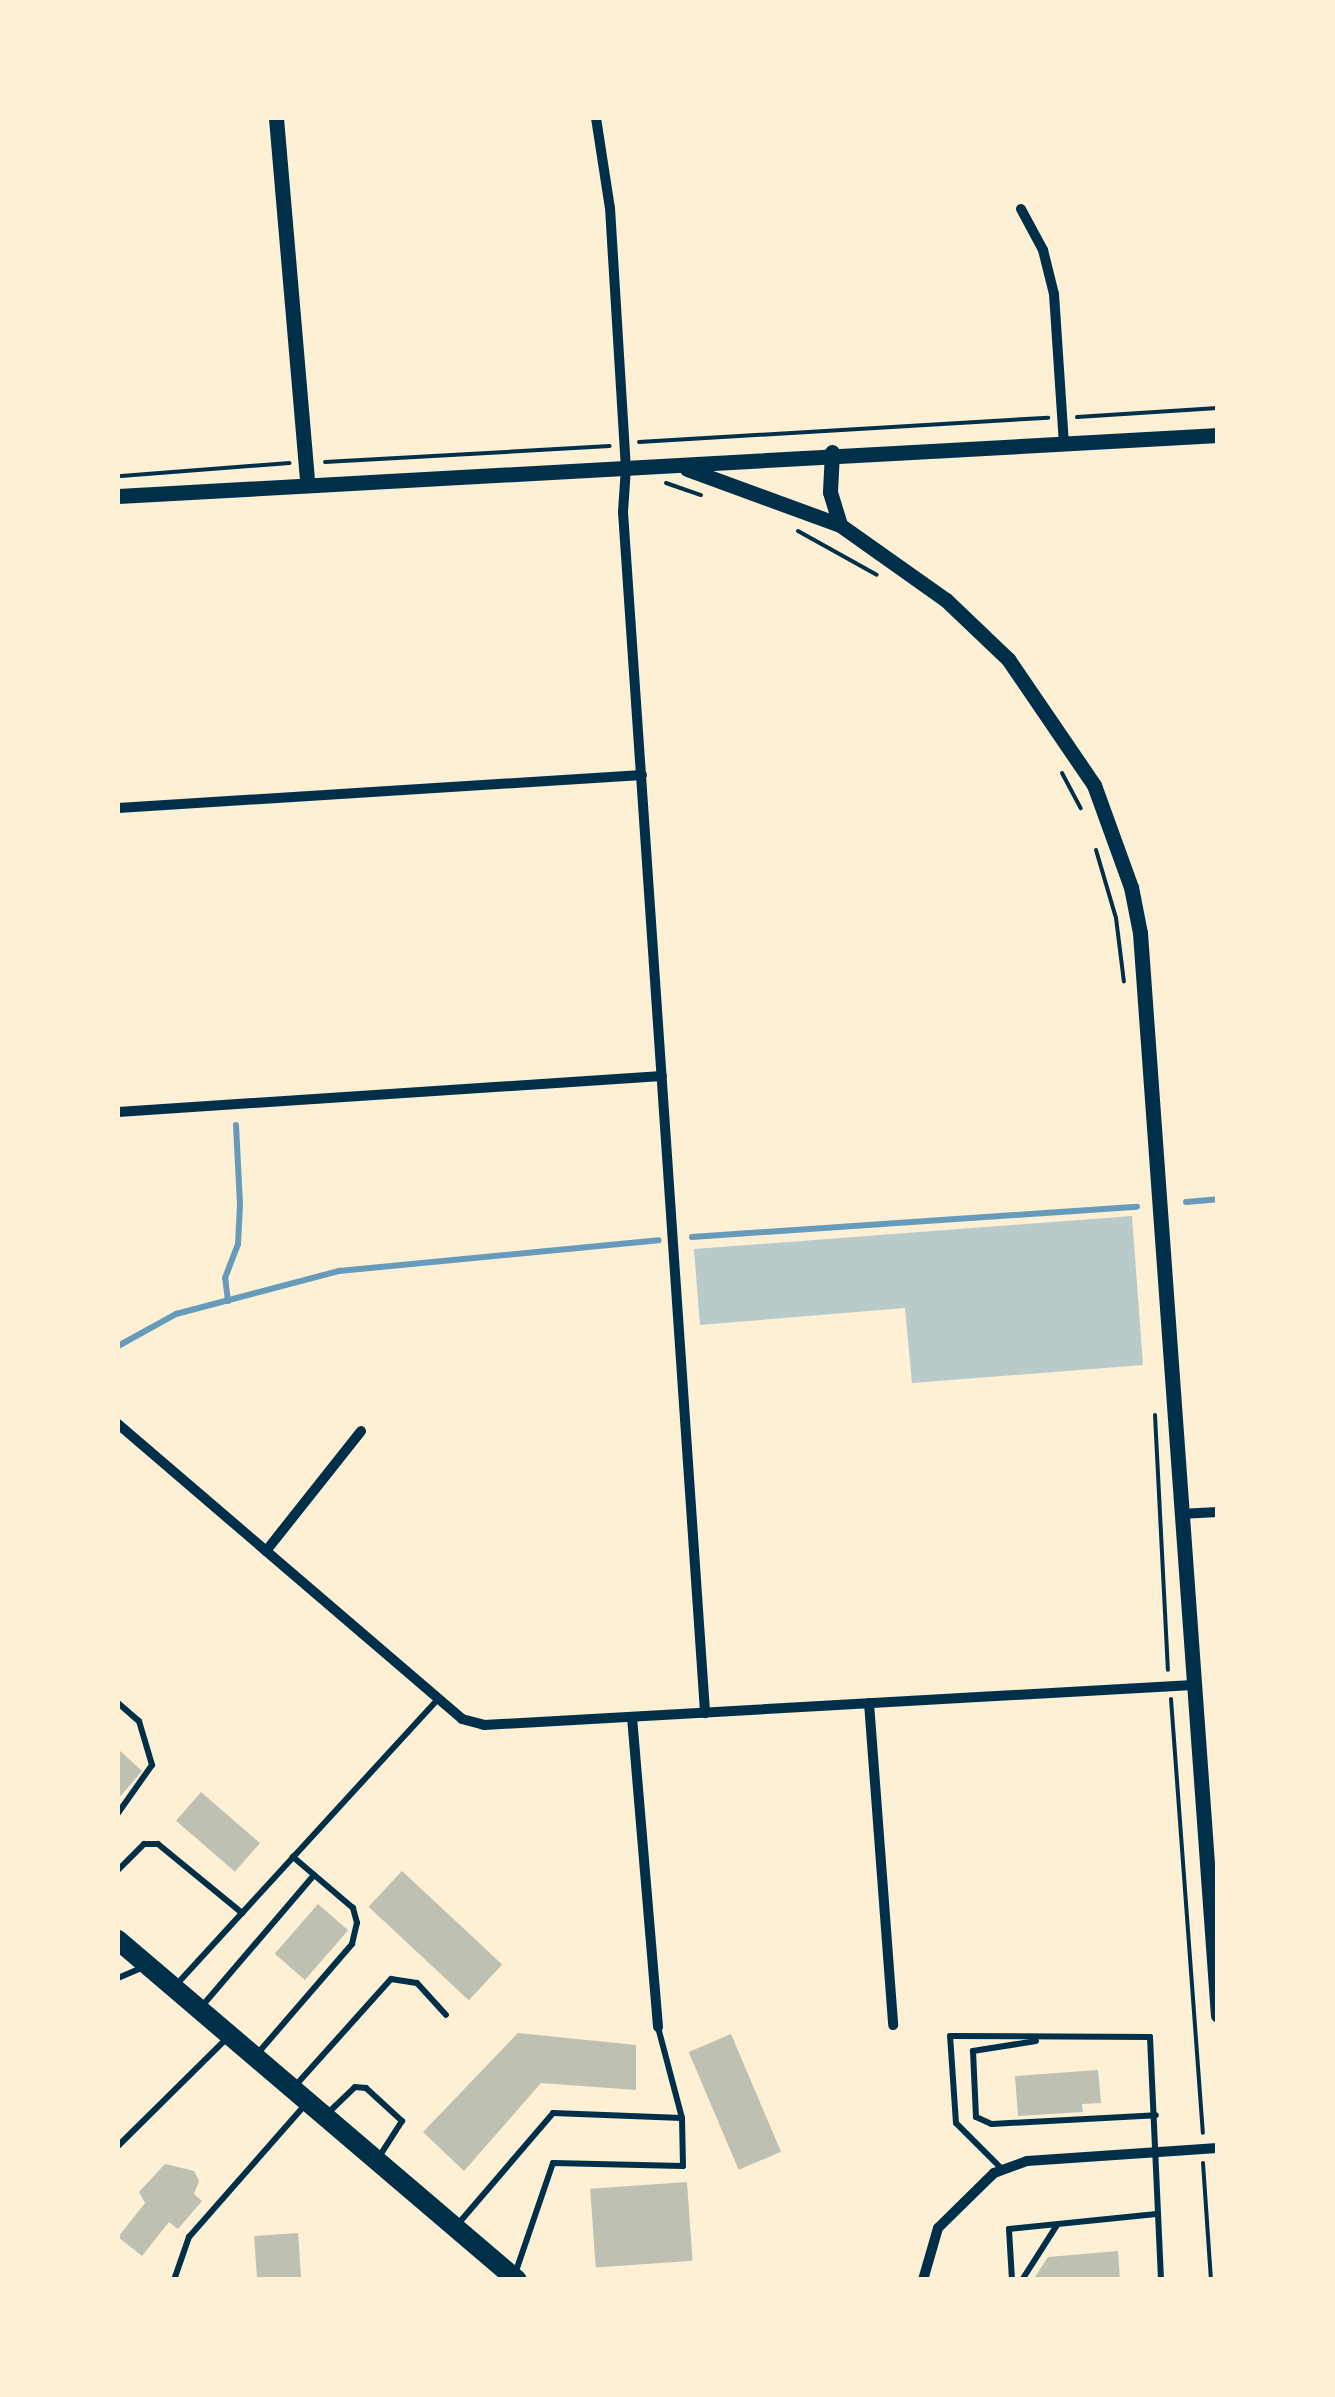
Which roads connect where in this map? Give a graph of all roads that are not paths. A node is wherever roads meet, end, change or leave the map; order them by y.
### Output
1 (276, 118) edge
2 (596, 118) edge
3 (1022, 209) dead end
4 (1218, 434) edge
5 (1064, 444) junction
6 (832, 452) junction
7 (626, 467) junction
8 (671, 467) junction
9 (308, 483) junction
10 (118, 496) edge
11 (840, 524) junction
12 (642, 775) junction
13 (118, 808) edge
14 (662, 1076) junction
15 (118, 1112) edge
16 (118, 1424) edge
17 (361, 1431) dead end
18 (1218, 1512) edge
19 (1180, 1514) junction
20 (266, 1551) junction
21 (1193, 1685) junction
22 (438, 1698) junction
23 (869, 1702) junction
24 (118, 1703) edge
25 (705, 1713) junction
26 (632, 1717) junction
27 (118, 1813) edge
28 (293, 1857) junction
29 (118, 1870) edge
30 (314, 1875) junction
31 (242, 1913) junction
32 (118, 1940) edge
33 (148, 1966) junction
34 (118, 1978) edge
35 (173, 1988) junction
36 (199, 2010) junction
37 (446, 2015) dead end
38 (1218, 2015) edge
39 (893, 2025) dead end
40 (658, 2027) joint
41 (229, 2037) junction
42 (1037, 2040) junction
43 (254, 2058) junction
44 (299, 2097) junction
45 (1156, 2115) junction
46 (324, 2118) junction
47 (682, 2118) junction
48 (118, 2146) edge
49 (1218, 2148) edge
50 (1152, 2153) junction
51 (375, 2162) junction
52 (1003, 2170) junction
53 (1156, 2214) junction
54 (1058, 2224) junction
55 (454, 2228) junction
56 (516, 2278) edge
57 (174, 2280) edge
58 (923, 2280) edge
59 (1012, 2280) edge
60 (1022, 2280) edge
61 (1160, 2280) edge

1 - 9 street
2 - 7 street
3 - 5 street
4 - 5 street
5 - 6 street
6 - 8 street
6 - 11 street
7 - 8 street
7 - 9 street
7 - 12 street
8 - 11 street
9 - 10 street
11 - 19 street
12 - 13 street
12 - 14 street
14 - 15 street
14 - 25 street
16 - 20 street
17 - 20 street
18 - 19 street
19 - 21 street
20 - 22 street
21 - 23 street
21 - 38 street
22 - 26 street
22 - 28 lane
23 - 25 street
23 - 39 street
24 - 27 lane
25 - 26 street
26 - 40 street
28 - 30 lane
28 - 31 lane
29 - 31 lane
30 - 36 lane
30 - 43 lane
31 - 35 lane
32 - 33 main road
33 - 34 lane
33 - 35 main road
35 - 36 main road
36 - 41 main road
37 - 44 lane
40 - 47 lane
41 - 43 main road
41 - 48 lane
42 - 45 lane
42 - 45 lane
42 - 52 lane
43 - 44 main road
44 - 46 main road
44 - 57 lane
45 - 50 lane
46 - 51 main road
46 - 51 lane
47 - 55 lane
47 - 56 lane
49 - 50 street
50 - 52 street
50 - 53 lane
51 - 55 main road
52 - 58 street
53 - 54 lane
53 - 61 lane
54 - 59 lane
54 - 60 lane
55 - 56 main road

